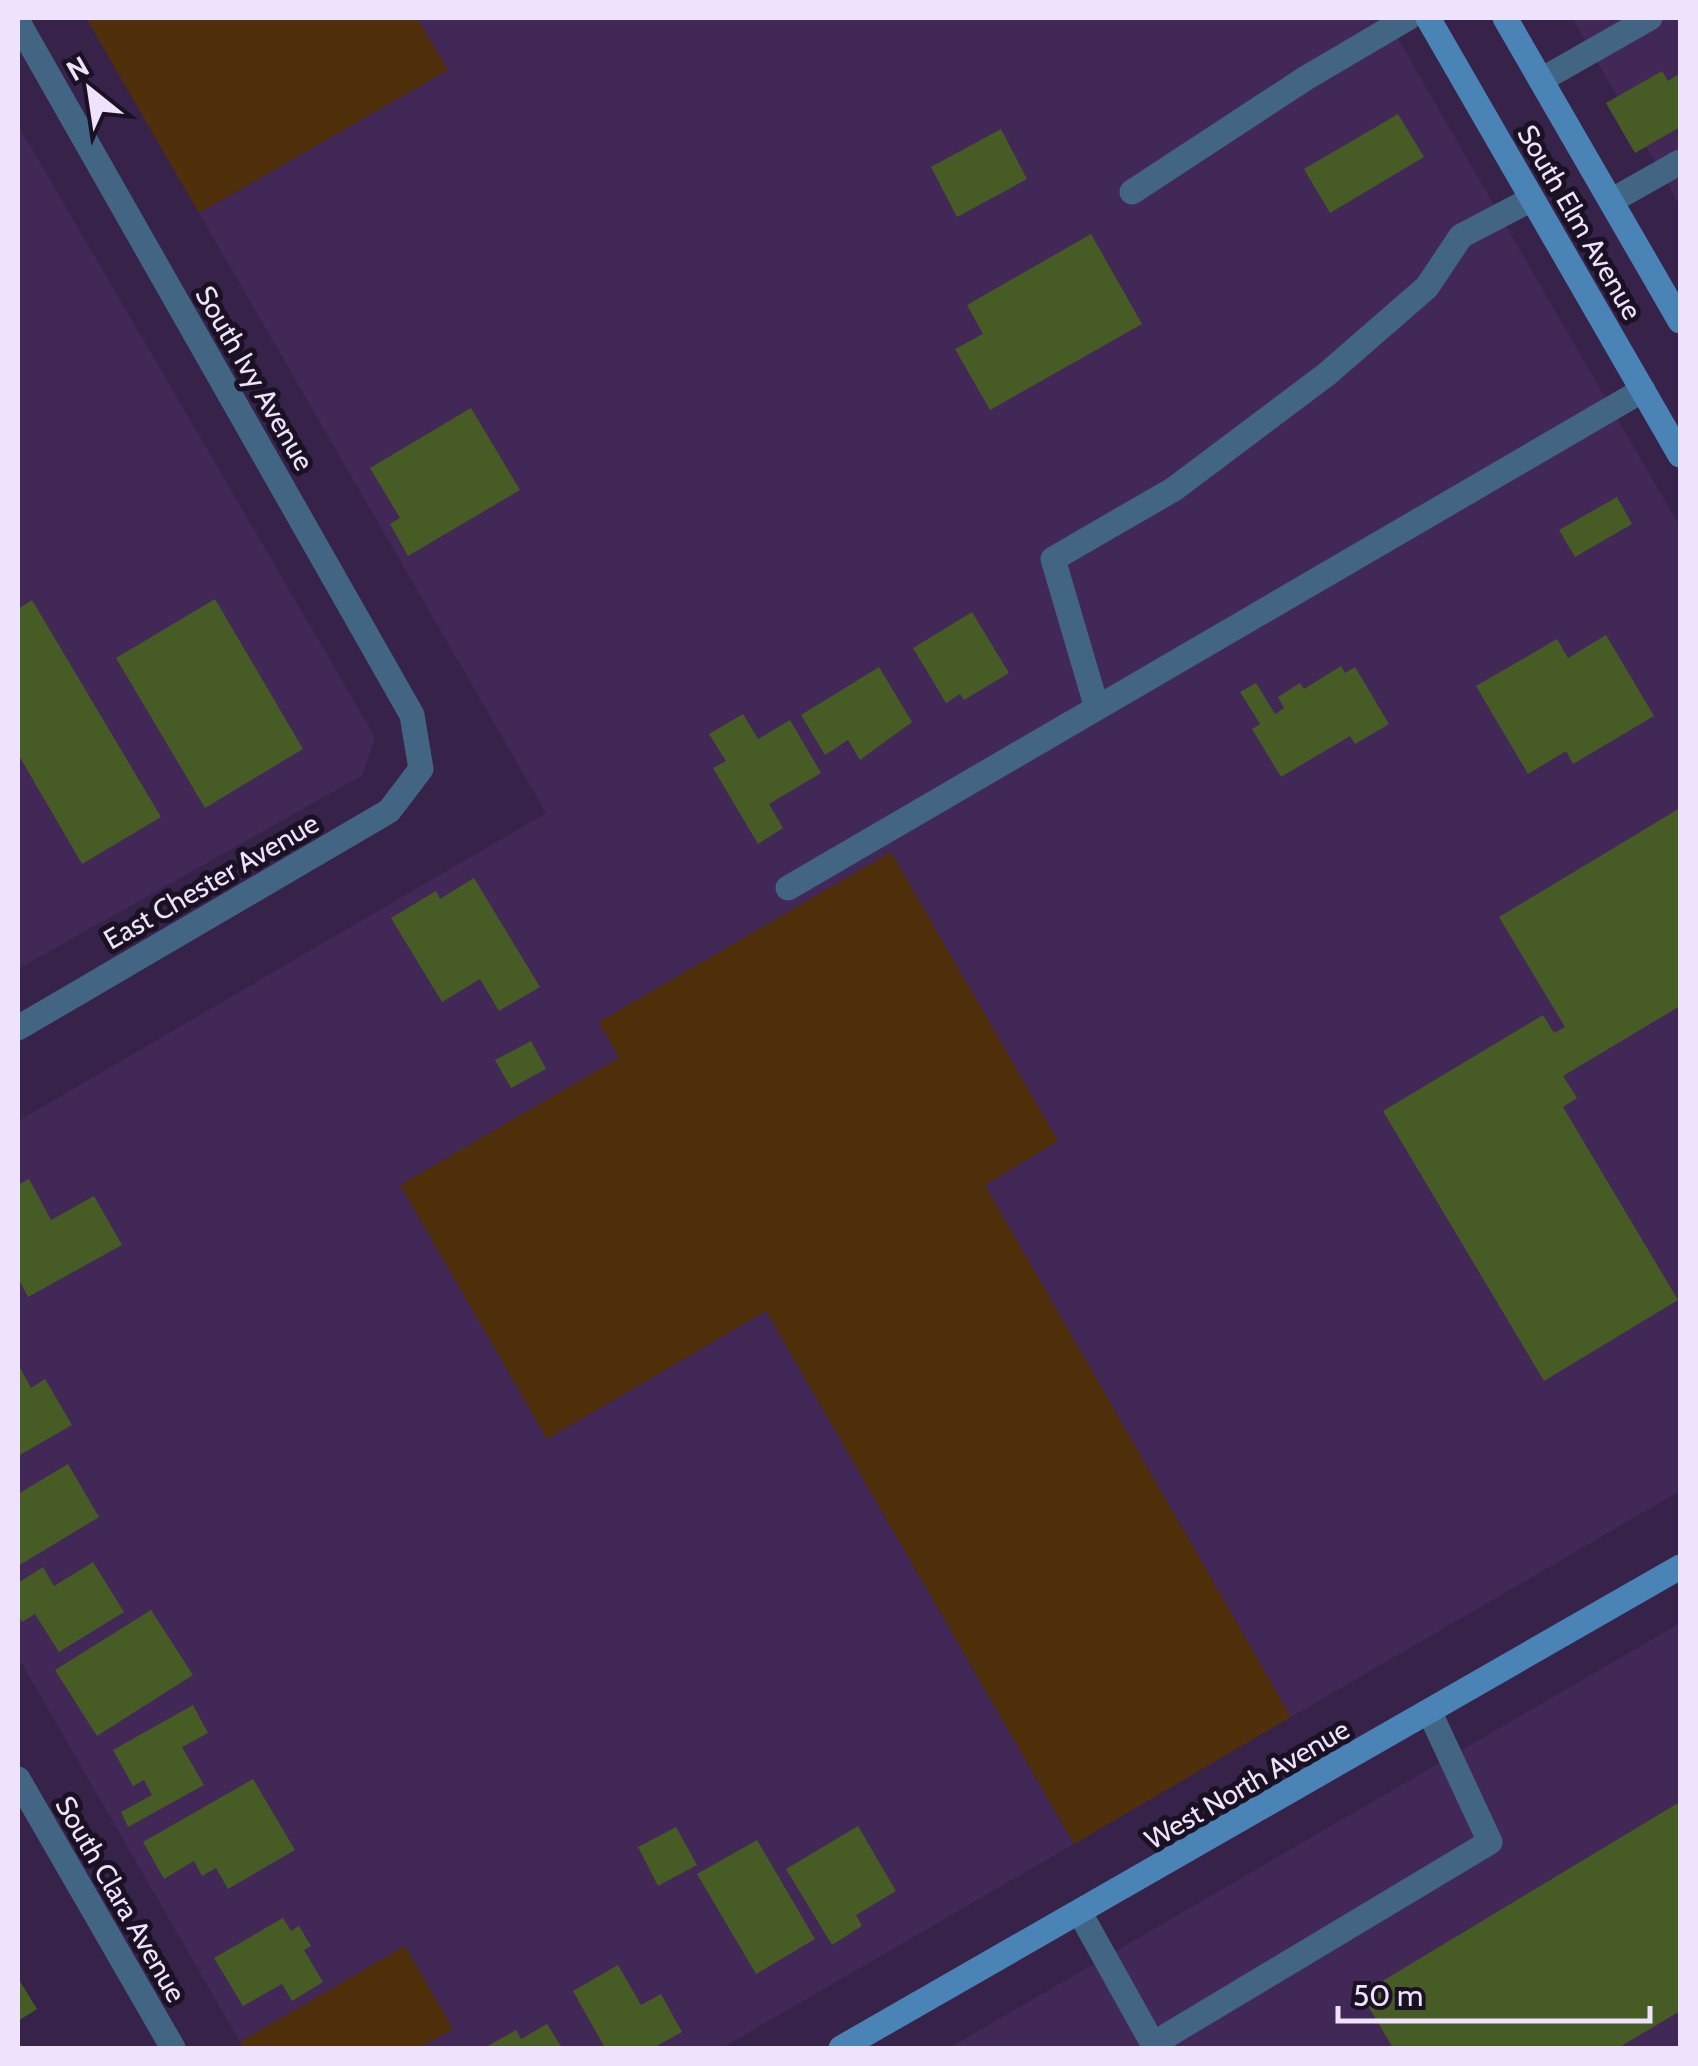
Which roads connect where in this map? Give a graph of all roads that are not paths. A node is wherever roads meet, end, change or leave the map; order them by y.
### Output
1 (1408, 18) edge
2 (1428, 18) edge
3 (1505, 18) edge
4 (1650, 18) edge
5 (18, 22) edge
6 (1541, 80) junction
7 (1680, 162) edge
8 (1132, 192) dead end
9 (1532, 199) junction
10 (1611, 201) junction
11 (1680, 321) edge
12 (1643, 390) junction
13 (1680, 456) edge
14 (1096, 705) junction
15 (421, 769) joint
16 (788, 888) dead end
17 (18, 1028) edge
18 (1680, 1567) edge
19 (1430, 1713) junction
20 (18, 1779) edge
21 (1080, 1913) junction
22 (172, 2048) edge
23 (842, 2048) edge

1 - 8 street
2 - 9 street, South Elm Avenue
3 - 6 street, South Elm Avenue
4 - 6 street
5 - 15 street, South Ivy Avenue
6 - 10 street, South Elm Avenue
7 - 10 street
9 - 12 street, South Elm Avenue
9 - 14 street
10 - 11 street, South Elm Avenue
12 - 13 street, South Elm Avenue
12 - 14 street
14 - 16 street
15 - 17 street, East Chester Avenue
18 - 19 street, West North Avenue
19 - 21 street, West North Avenue
19 - 21 street
20 - 22 street, South Clara Avenue
21 - 23 street, West North Avenue

